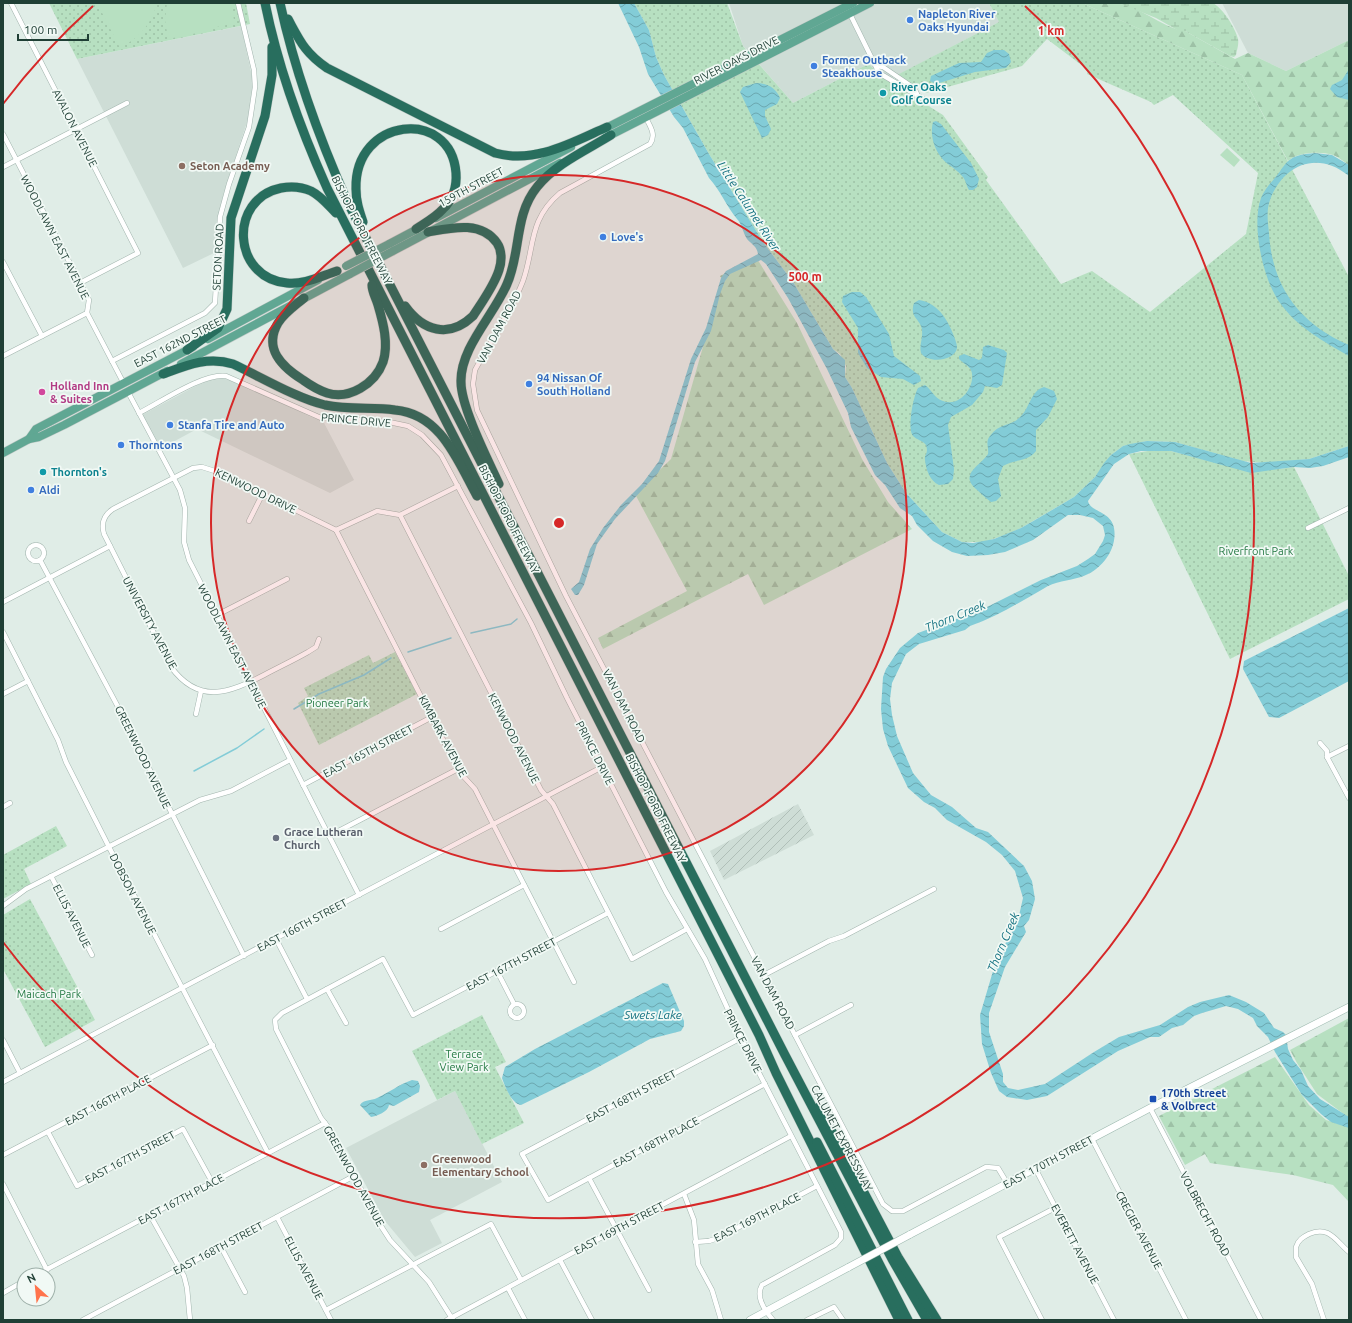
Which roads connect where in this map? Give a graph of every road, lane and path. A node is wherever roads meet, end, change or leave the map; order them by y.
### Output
1 (11, 3) edge
2 (238, 3) edge
3 (265, 3) edge
4 (870, 3) edge
5 (280, 4) edge
6 (849, 8) edge
7 (272, 37) junction
8 (927, 101) dead end
9 (128, 104) dead end
10 (644, 114) junction
11 (76, 130) junction
12 (609, 131) junction
13 (3, 134) edge
14 (16, 160) junction
15 (3, 167) edge
16 (342, 219) junction
17 (416, 229) junction
18 (428, 232) junction
19 (367, 240) junction
20 (391, 248) junction
21 (3, 262) edge
22 (346, 266) joint
23 (337, 271) junction
24 (370, 273) junction
25 (350, 274) joint
26 (80, 283) junction
27 (390, 287) junction
28 (304, 298) junction
29 (87, 313) junction
30 (42, 336) junction
31 (187, 350) junction
32 (3, 356) edge
33 (112, 361) junction
34 (163, 374) junction
35 (123, 382) junction
36 (128, 392) junction
37 (139, 413) junction
38 (29, 439) junction
39 (3, 453) edge
40 (173, 477) junction
41 (458, 486) junction
42 (262, 495) junction
43 (1348, 508) edge
44 (400, 514) junction
45 (1349, 514) edge
46 (104, 520) joint
47 (249, 521) dead end
48 (1308, 528) dead end
49 (336, 530) junction
50 (110, 546) junction
51 (514, 556) junction
52 (40, 560) dead end
53 (538, 573) junction
54 (50, 578) junction
55 (287, 579) dead end
56 (3, 602) edge
57 (217, 615) junction
58 (3, 632) edge
59 (319, 639) dead end
60 (28, 681) junction
61 (251, 682) junction
62 (201, 691) junction
63 (3, 694) edge
64 (196, 714) dead end
65 (432, 717) junction
66 (1320, 744) dead end
67 (1349, 746) edge
68 (1328, 757) junction
69 (290, 760) junction
70 (602, 767) junction
71 (458, 769) junction
72 (304, 786) junction
73 (546, 796) junction
74 (1349, 798) edge
75 (10, 804) dead end
76 (3, 807) edge
77 (171, 815) junction
78 (494, 824) junction
79 (329, 836) junction
80 (109, 847) junction
81 (51, 876) junction
82 (524, 885) junction
83 (934, 889) dead end
84 (360, 895) junction
85 (3, 906) edge
86 (608, 913) junction
87 (441, 929) dead end
88 (687, 929) junction
89 (276, 939) junction
90 (553, 941) junction
91 (92, 955) dead end
92 (244, 956) junction
93 (739, 965) junction
94 (497, 971) junction
95 (764, 975) junction
96 (574, 982) dead end
97 (183, 988) junction
98 (327, 989) junction
99 (307, 999) junction
100 (514, 1004) dead end
101 (851, 1005) dead end
102 (1349, 1007) edge
103 (346, 1023) dead end
104 (759, 1035) junction
105 (795, 1035) junction
106 (740, 1038) junction
107 (3, 1040) edge
108 (213, 1045) junction
109 (20, 1073) junction
110 (3, 1082) edge
111 (765, 1084) junction
112 (1150, 1108) junction
113 (325, 1123) junction
114 (48, 1132) junction
115 (791, 1136) junction
116 (1092, 1139) junction
117 (268, 1153) junction
118 (3, 1156) edge
119 (1035, 1168) junction
120 (354, 1176) junction
121 (589, 1178) junction
122 (212, 1182) junction
123 (1007, 1183) junction
124 (3, 1184) edge
125 (817, 1186) junction
126 (684, 1194) junction
127 (548, 1200) joint
128 (1055, 1208) junction
129 (150, 1215) junction
130 (277, 1217) junction
131 (617, 1229) junction
132 (695, 1242) junction
133 (221, 1247) junction
134 (1349, 1252) edge
135 (560, 1260) junction
136 (414, 1265) junction
137 (45, 1267) edge
138 (53, 1267) edge
139 (180, 1268) junction
140 (521, 1280) junction
141 (16, 1286) edge
142 (508, 1288) junction
143 (649, 1290) dead end
144 (3, 1292) edge
145 (245, 1292) dead end
146 (326, 1310) junction
147 (766, 1311) junction
148 (450, 1319) edge
149 (83, 1320) edge
150 (190, 1320) edge
151 (331, 1320) edge
152 (524, 1320) edge
153 (592, 1320) edge
154 (721, 1320) edge
155 (750, 1320) edge
156 (773, 1320) edge
157 (807, 1320) edge
158 (843, 1320) edge
159 (899, 1320) edge
160 (908, 1320) edge
161 (927, 1320) edge
162 (937, 1320) edge
163 (1042, 1320) edge
164 (1114, 1320) edge
165 (1186, 1320) edge
166 (1261, 1320) edge
167 (1324, 1320) edge

1 - 11 street, AVALON AVENUE
2 - 33 street, SETON ROAD
3 - 7 highway, BISHOP FORD FREEWAY
4 - 6 main road, RIVER OAKS DRIVE
5 - 12 highway
5 - 19 highway, BISHOP FORD FREEWAY
6 - 8 street
6 - 10 main road, RIVER OAKS DRIVE
7 - 16 highway, BISHOP FORD FREEWAY
7 - 31 highway
9 - 11 street
10 - 12 main road, RIVER OAKS DRIVE
10 - 95 street, VAN DAM ROAD
11 - 14 street
11 - 26 street, AVALON AVENUE
12 - 17 main road, 159TH STREET
12 - 18 main road, 159TH STREET
12 - 53 highway
13 - 14 street, WOODLAWN EAST AVENUE
14 - 15 street
14 - 26 street, WOODLAWN EAST AVENUE
16 - 23 highway
16 - 24 highway, BISHOP FORD FREEWAY
17 - 19 highway
17 - 20 main road, 159TH STREET
18 - 20 main road, 159TH STREET
18 - 27 highway
19 - 27 highway, BISHOP FORD FREEWAY
20 - 22 main road, 159TH STREET, bridge
20 - 25 main road, 159TH STREET, bridge
21 - 30 street
22 - 23 main road, EAST 162ND STREET
23 - 31 main road, EAST 162ND STREET
24 - 28 highway
24 - 51 highway, BISHOP FORD FREEWAY
25 - 28 main road, EAST 162ND STREET
26 - 29 street, WOODLAWN EAST AVENUE
27 - 53 highway, BISHOP FORD FREEWAY
28 - 34 main road, EAST 162ND STREET
29 - 30 street
29 - 33 street, WOODLAWN EAST AVENUE
30 - 32 street
31 - 35 main road, EAST 162ND STREET
33 - 35 street, WOODLAWN EAST AVENUE
34 - 36 main road, EAST 162ND STREET
34 - 51 highway
35 - 36 main road
35 - 38 main road, EAST 162ND STREET
36 - 37 street, WOODLAWN EAST AVENUE
36 - 38 main road, EAST 162ND STREET
37 - 40 street, WOODLAWN EAST AVENUE
37 - 41 street, PRINCE DRIVE
38 - 39 main road, EAST 162ND STREET
40 - 42 street, KENWOOD DRIVE
40 - 46 street, KENWOOD DRIVE
40 - 57 street, WOODLAWN EAST AVENUE
41 - 44 street
41 - 70 street, PRINCE DRIVE
42 - 47 street
42 - 49 street, KENWOOD DRIVE
43 - 45 street
43 - 48 street
44 - 49 street
44 - 73 street, KENWOOD AVENUE
46 - 50 street, UNIVERSITY AVENUE
49 - 65 street, KIMBARK AVENUE
50 - 54 street
50 - 62 street, UNIVERSITY AVENUE
51 - 104 highway, BISHOP FORD FREEWAY
52 - 54 street, GREENWOOD AVENUE
53 - 93 highway, BISHOP FORD FREEWAY
54 - 56 street
54 - 77 street, GREENWOOD AVENUE
55 - 57 street
57 - 61 street, WOODLAWN EAST AVENUE
58 - 60 street, DOBSON AVENUE
59 - 61 street, UNIVERSITY AVENUE
60 - 63 street
60 - 80 street, DOBSON AVENUE
61 - 62 street, UNIVERSITY AVENUE
61 - 69 street, WOODLAWN EAST AVENUE
62 - 64 street
65 - 71 street, KIMBARK AVENUE
65 - 72 street, EAST 165TH STREET
66 - 68 street
67 - 68 street
68 - 74 street
69 - 72 street, WOODLAWN EAST AVENUE
69 - 77 street
70 - 73 street, EAST 166TH STREET
70 - 88 street, PRINCE DRIVE
71 - 78 street, KIMBARK AVENUE
71 - 79 street
72 - 79 street, WOODLAWN EAST AVENUE
73 - 78 street, EAST 166TH STREET
73 - 86 street, KENWOOD AVENUE
75 - 76 street
77 - 80 street
77 - 92 street, GREENWOOD AVENUE
78 - 82 street, KIMBARK AVENUE
78 - 84 street, EAST 166TH STREET
79 - 84 street, WOODLAWN EAST AVENUE
80 - 81 street
80 - 97 street, DOBSON AVENUE
81 - 85 street
81 - 91 street, ELLIS AVENUE
82 - 87 street
82 - 90 street, KIMBARK AVENUE
83 - 95 street
84 - 89 street, EAST 166TH STREET
86 - 88 street, KENWOOD AVENUE
86 - 90 street, EAST 167TH STREET
88 - 106 street, PRINCE DRIVE
89 - 92 street, EAST 166TH STREET
89 - 99 street
90 - 94 street, EAST 167TH STREET
90 - 96 street, KIMBARK AVENUE
92 - 97 street, EAST 166TH STREET
93 - 161 highway, CALUMET EXPRESSWAY
93 - 162 highway
94 - 98 street, EAST 167TH STREET
94 - 100 street
95 - 105 street, VAN DAM ROAD
97 - 108 street, DOBSON AVENUE
97 - 109 street, EAST 166TH STREET
98 - 99 street
98 - 103 street
99 - 113 street, GREENWOOD AVENUE
101 - 105 street
102 - 112 street, EAST 170TH STREET
104 - 159 highway
104 - 160 highway
105 - 123 street, VAN DAM ROAD
106 - 111 street, PRINCE DRIVE
106 - 127 street, EAST 168TH STREET
107 - 109 street
108 - 114 street, EAST 166TH PLACE
108 - 117 street, DOBSON AVENUE
109 - 110 street, EAST 166TH STREET
111 - 115 street, PRINCE DRIVE
111 - 121 street, EAST 168TH PLACE
112 - 116 street, EAST 170TH STREET
112 - 166 street, VOLBRECHT ROAD
113 - 117 street, EAST 167TH PLACE
113 - 120 street, GREENWOOD AVENUE
114 - 118 street, EAST 166TH PLACE
114 - 122 street, EAST 167TH STREET
115 - 125 street, PRINCE DRIVE
115 - 126 street, EAST 169TH STREET
116 - 119 street, EAST 170TH STREET
116 - 165 street, CREGIER AVENUE
117 - 122 street, EAST 167TH PLACE
119 - 123 street, EAST 170TH STREET
119 - 128 street, EVERETT AVENUE
120 - 130 street, EAST 168TH STREET
120 - 136 street, GREENWOOD AVENUE
121 - 127 street, EAST 168TH PLACE
121 - 131 street
122 - 129 street, EAST 167TH PLACE
123 - 147 street, EAST 170TH STREET, bridge
124 - 137 street
125 - 132 street, EAST 169TH PLACE
125 - 147 street, PRINCE DRIVE
126 - 131 street, EAST 169TH STREET
126 - 132 street
128 - 163 street
128 - 164 street, EVERETT AVENUE
129 - 138 street, EAST 167TH PLACE
129 - 139 street
130 - 133 street, EAST 168TH STREET
130 - 146 street, ELLIS AVENUE
131 - 135 street, EAST 169TH STREET
131 - 143 street
132 - 154 street
133 - 139 street, EAST 168TH STREET
133 - 145 street
134 - 167 street
135 - 140 street, EAST 169TH STREET
135 - 153 street
136 - 140 street
136 - 146 street
136 - 148 street, GREENWOOD AVENUE
139 - 149 street, EAST 168TH STREET
139 - 150 street
140 - 142 street, EAST 169TH STREET
141 - 144 street
142 - 148 street, EAST 169TH STREET
142 - 152 street
146 - 151 street, ELLIS AVENUE
147 - 155 street, EAST 170TH STREET
147 - 156 street
157 - 158 street

